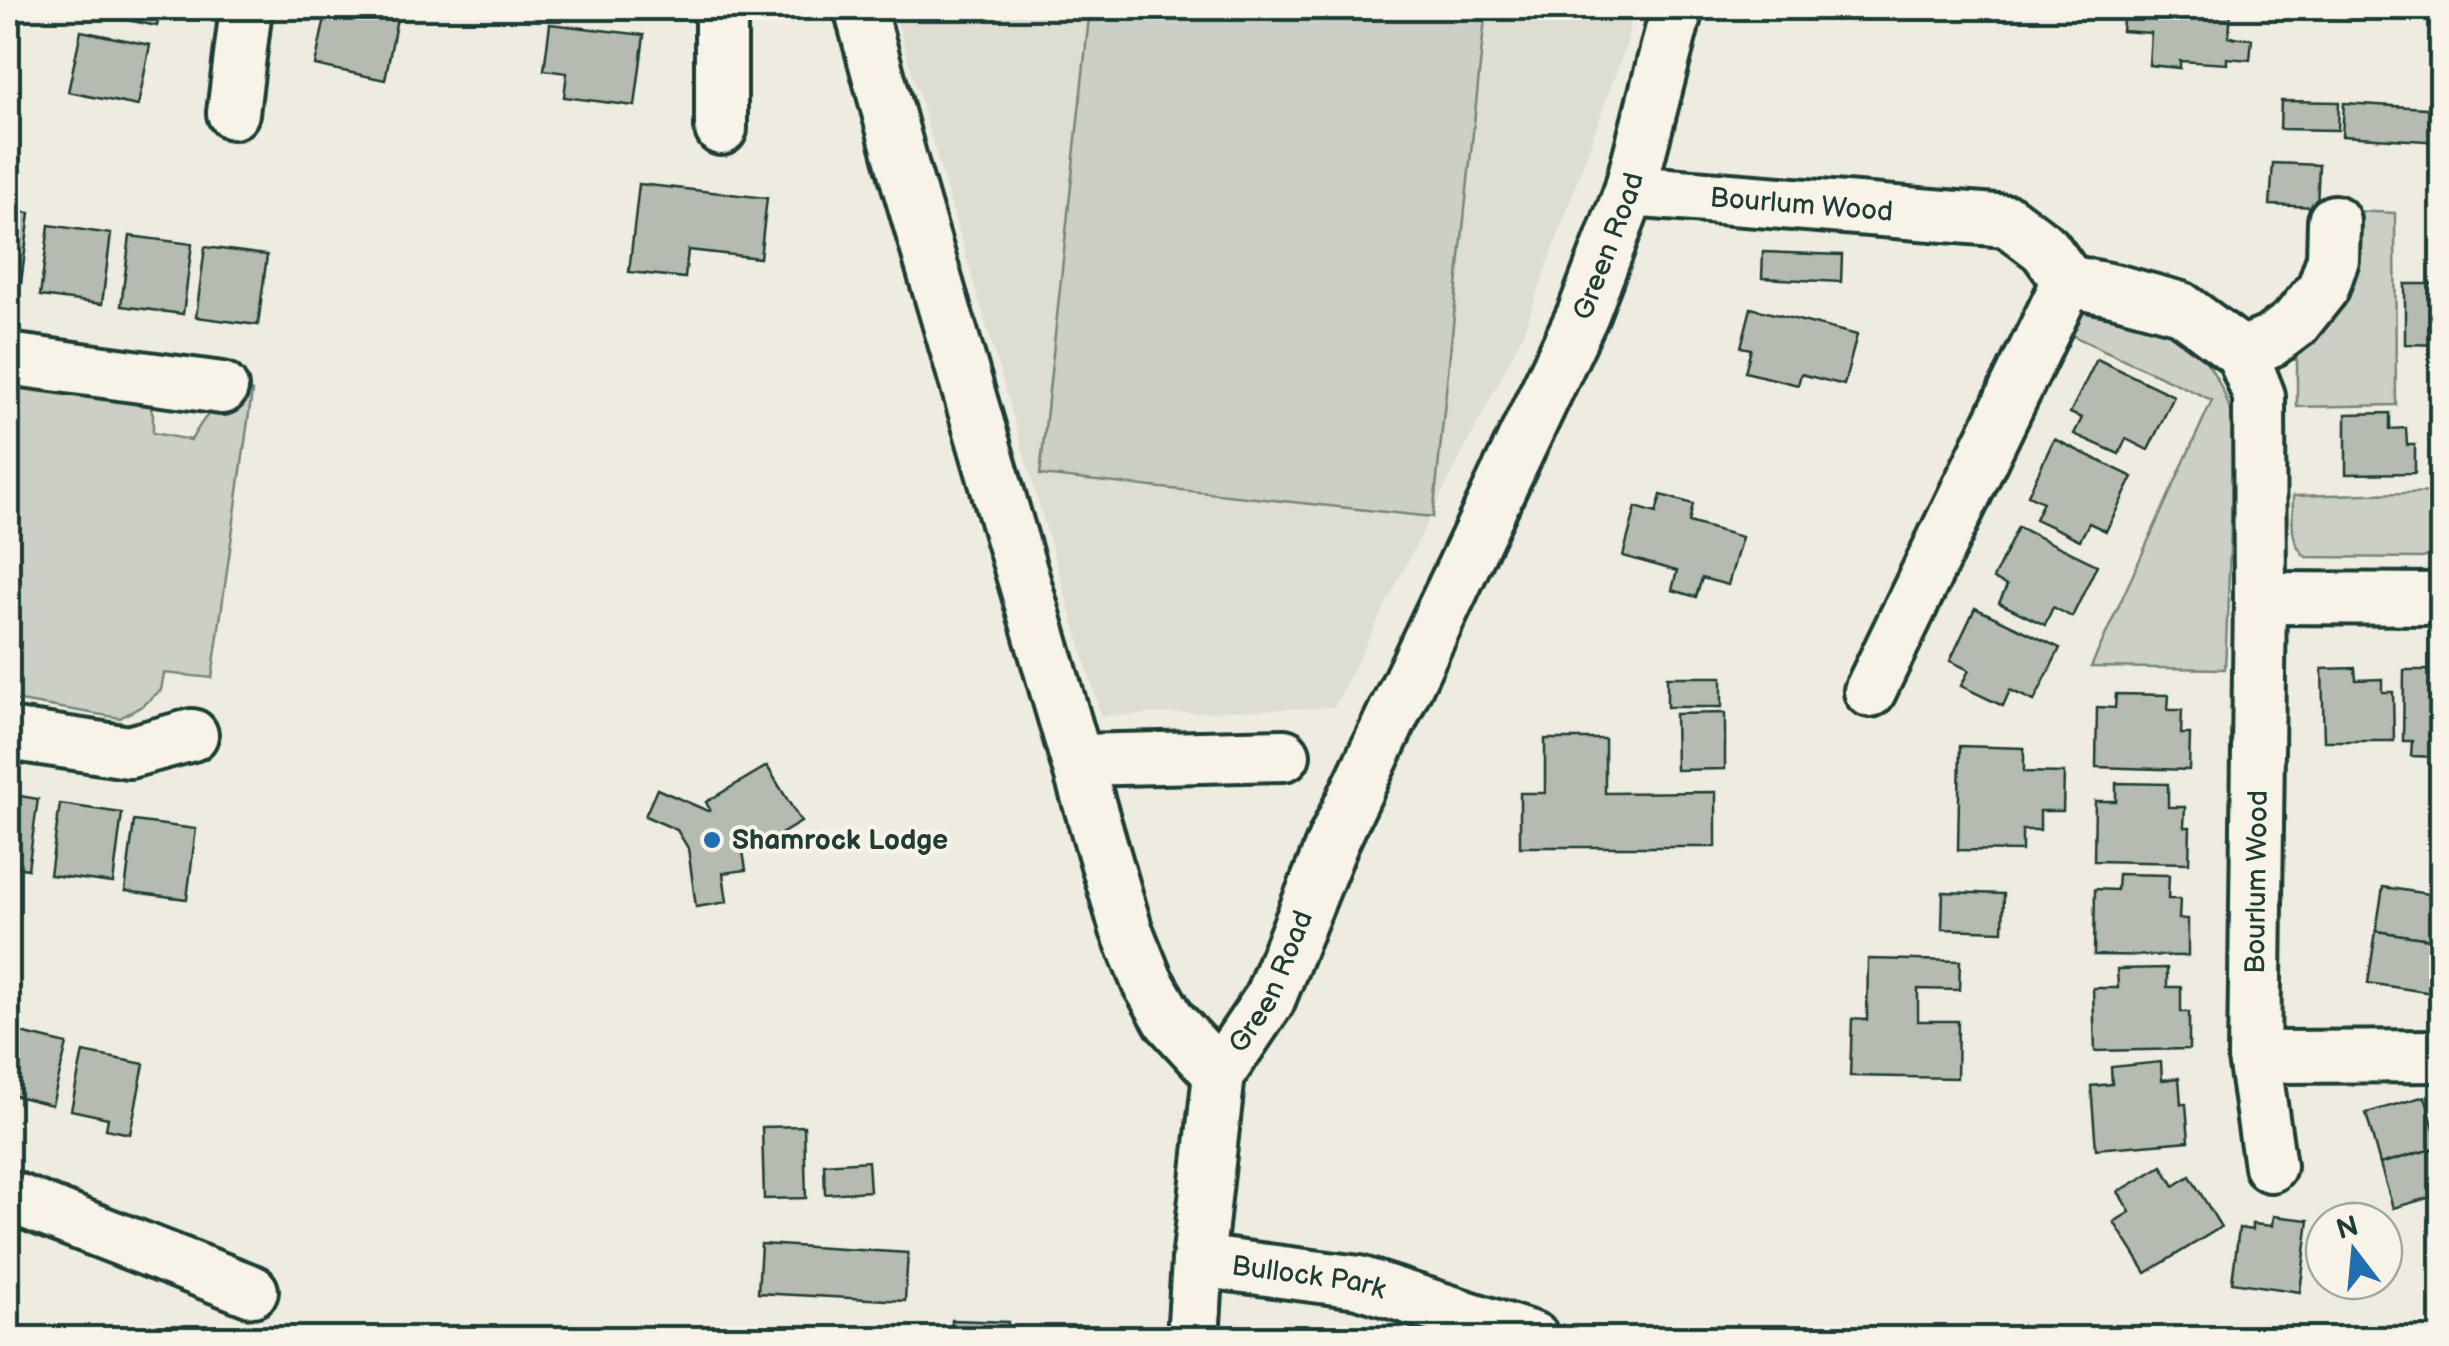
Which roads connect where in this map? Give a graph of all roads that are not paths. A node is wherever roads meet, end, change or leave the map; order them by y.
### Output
1 (246, 8) edge
2 (721, 8) edge
3 (860, 8) edge
4 (1677, 8) edge
5 (233, 113) dead end
6 (721, 129) dead end
7 (1630, 190) junction
8 (2334, 222) dead end
9 (2068, 281) junction
10 (2242, 353) junction
11 (8, 359) edge
12 (222, 388) dead end
13 (2260, 598) junction
14 (2442, 599) edge
15 (1870, 691) dead end
16 (8, 734) edge
17 (192, 735) dead end
18 (1284, 755) dead end
19 (1078, 760) junction
20 (2442, 1056) edge
21 (2254, 1057) junction
22 (1219, 1074) junction
23 (2270, 1166) dead end
24 (8, 1196) edge
25 (1198, 1261) junction
26 (252, 1292) dead end
27 (1192, 1338) edge
28 (1533, 1338) edge

1 - 5 street
2 - 6 street
3 - 19 street, Green Road
4 - 7 street, Green Road
7 - 9 street, Bourlum Wood
7 - 22 street, Green Road
8 - 10 street
9 - 10 street
9 - 15 street
10 - 13 street, Bourlum Wood
11 - 12 street
13 - 14 street
13 - 21 street, Bourlum Wood
16 - 17 street
18 - 19 street
19 - 22 street, Green Road
20 - 21 street
21 - 23 street, Bourlum Wood
22 - 25 street
24 - 26 street
25 - 27 street
25 - 28 street, Bullock Park

